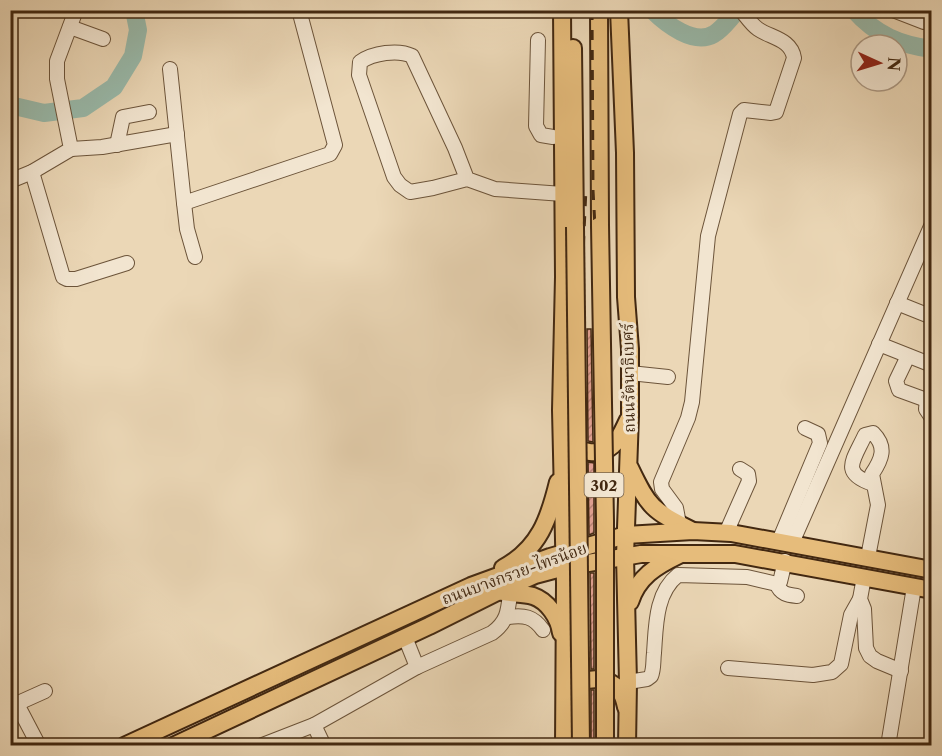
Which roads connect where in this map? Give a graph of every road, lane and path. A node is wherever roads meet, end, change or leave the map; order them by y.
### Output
1 (76, 10) edge
2 (299, 10) edge
3 (554, 10) edge
4 (562, 10) edge
5 (572, 10) edge
6 (599, 10) edge
7 (619, 10) edge
8 (629, 10) edge
9 (699, 10) edge
10 (708, 10) edge
11 (893, 10) edge
12 (743, 13) edge
13 (923, 18) edge
14 (70, 27) junction
15 (103, 39) dead end
16 (538, 40) dead end
17 (170, 69) dead end
18 (150, 112) dead end
19 (177, 134) junction
20 (553, 137) junction
21 (117, 145) junction
22 (71, 149) junction
23 (32, 172) junction
24 (467, 179) junction
25 (626, 179) junction
26 (10, 181) edge
27 (563, 186) junction
28 (184, 203) junction
29 (932, 224) edge
30 (195, 257) dead end
31 (127, 263) dead end
32 (897, 303) junction
33 (932, 317) edge
34 (879, 344) junction
35 (908, 356) junction
36 (932, 365) edge
37 (630, 373) junction
38 (668, 377) dead end
39 (929, 401) edge
40 (630, 416) junction
41 (932, 418) edge
42 (561, 422) junction
43 (806, 428) dead end
44 (564, 457) junction
45 (628, 464) junction
46 (740, 469) dead end
47 (873, 484) dead end
48 (680, 529) junction
49 (726, 533) junction
50 (626, 535) junction
51 (785, 542) junction
52 (676, 554) junction
53 (625, 556) junction
54 (868, 557) junction
55 (565, 560) junction
56 (785, 561) junction
57 (932, 570) edge
58 (864, 577) junction
59 (777, 584) junction
60 (471, 586) junction
61 (914, 587) junction
62 (932, 590) edge
63 (504, 592) junction
64 (797, 596) dead end
65 (860, 599) junction
66 (627, 611) junction
67 (508, 617) junction
68 (543, 630) dead end
69 (405, 637) junction
70 (417, 668) junction
71 (728, 668) dead end
72 (901, 671) junction
73 (565, 673) junction
74 (628, 682) junction
75 (45, 691) dead end
76 (13, 704) edge
77 (565, 714) junction
78 (627, 719) junction
79 (314, 725) junction
80 (39, 746) edge
81 (124, 746) edge
82 (172, 746) edge
83 (260, 746) edge
84 (324, 746) edge
85 (564, 746) edge
86 (581, 746) edge
87 (605, 746) edge
88 (627, 746) edge
89 (888, 746) edge

1 - 14 street
2 - 28 street
3 - 20 main road
4 - 27 main road, 302
5 - 86 main road, 302, bridge
6 - 87 main road, ถนนรัตนาธิเบศร์ / 302, bridge
7 - 25 main road, ถนนรัตนาธิเบศร์ / 302
8 - 25 main road
9 - 10 street
11 - 13 street
12 - 48 street
14 - 15 street
14 - 22 street
16 - 20 street
17 - 19 street
18 - 21 street
19 - 21 street
19 - 28 street
20 - 27 main road
21 - 22 street
22 - 23 street
23 - 26 street
23 - 31 street
24 - 24 street
24 - 27 street
25 - 37 main road, ถนนรัตนาธิเบศร์ / 302
27 - 42 main road, 302
28 - 30 street
29 - 32 street
32 - 33 street
32 - 34 street
34 - 35 street
34 - 51 street
35 - 36 street
35 - 39 street
37 - 38 street
37 - 40 main road, ถนนรัตนาธิเบศร์ / 302
39 - 41 street
40 - 42 main road
40 - 45 main road, ถนนรัตนาธิเบศร์ / 302
42 - 44 main road, 302
43 - 51 street
44 - 55 main road, 302
44 - 60 main road
45 - 48 main road
45 - 50 main road, ถนนรัตนาธิเบศร์ / 302
46 - 49 street
47 - 54 street
48 - 49 main road, ถนนบางกรวย-ไทรน้อย
48 - 50 main road, ถนนบางกรวย-ไทรน้อย
48 - 52 main road
49 - 51 main road, ถนนบางกรวย-ไทรน้อย
50 - 53 main road, ถนนรัตนาธิเบศร์ / 302
50 - 55 main road, ถนนบางกรวย-ไทรน้อย
51 - 54 main road, ถนนบางกรวย-ไทรน้อย
52 - 53 main road, ถนนบางกรวย-ไทรน้อย
52 - 56 main road, ถนนบางกรวย-ไทรน้อย
52 - 66 main road
53 - 55 main road, ถนนบางกรวย-ไทรน้อย
53 - 66 main road, ถนนรัตนาธิเบศร์ / 302
54 - 57 main road, ถนนบางกรวย-ไทรน้อย
55 - 60 main road, ถนนบางกรวย-ไทรน้อย
55 - 63 main road, ถนนบางกรวย-ไทรน้อย
55 - 73 main road, 302
56 - 58 main road, ถนนบางกรวย-ไทรน้อย
56 - 59 street
58 - 61 main road, ถนนบางกรวย-ไทรน้อย
58 - 65 street
59 - 64 street
59 - 74 street
60 - 81 main road, ถนนบางกรวย-ไทรน้อย
61 - 62 main road, ถนนบางกรวย-ไทรน้อย
61 - 72 street
63 - 67 street
63 - 69 main road, ถนนบางกรวย-ไทรน้อย
63 - 73 main road
65 - 71 street
65 - 72 street
66 - 74 main road, ถนนรัตนาธิเบศร์ / 302
67 - 68 street
67 - 70 street
69 - 70 street
69 - 82 main road, ถนนบางกรวย-ไทรน้อย
70 - 79 street
72 - 89 street
73 - 77 main road, 302
74 - 78 main road, ถนนรัตนาธิเบศร์ / 302
75 - 76 street
76 - 80 street
77 - 78 main road
77 - 85 main road, 302
78 - 88 main road, ถนนรัตนาธิเบศร์ / 302
79 - 83 street
79 - 84 street

